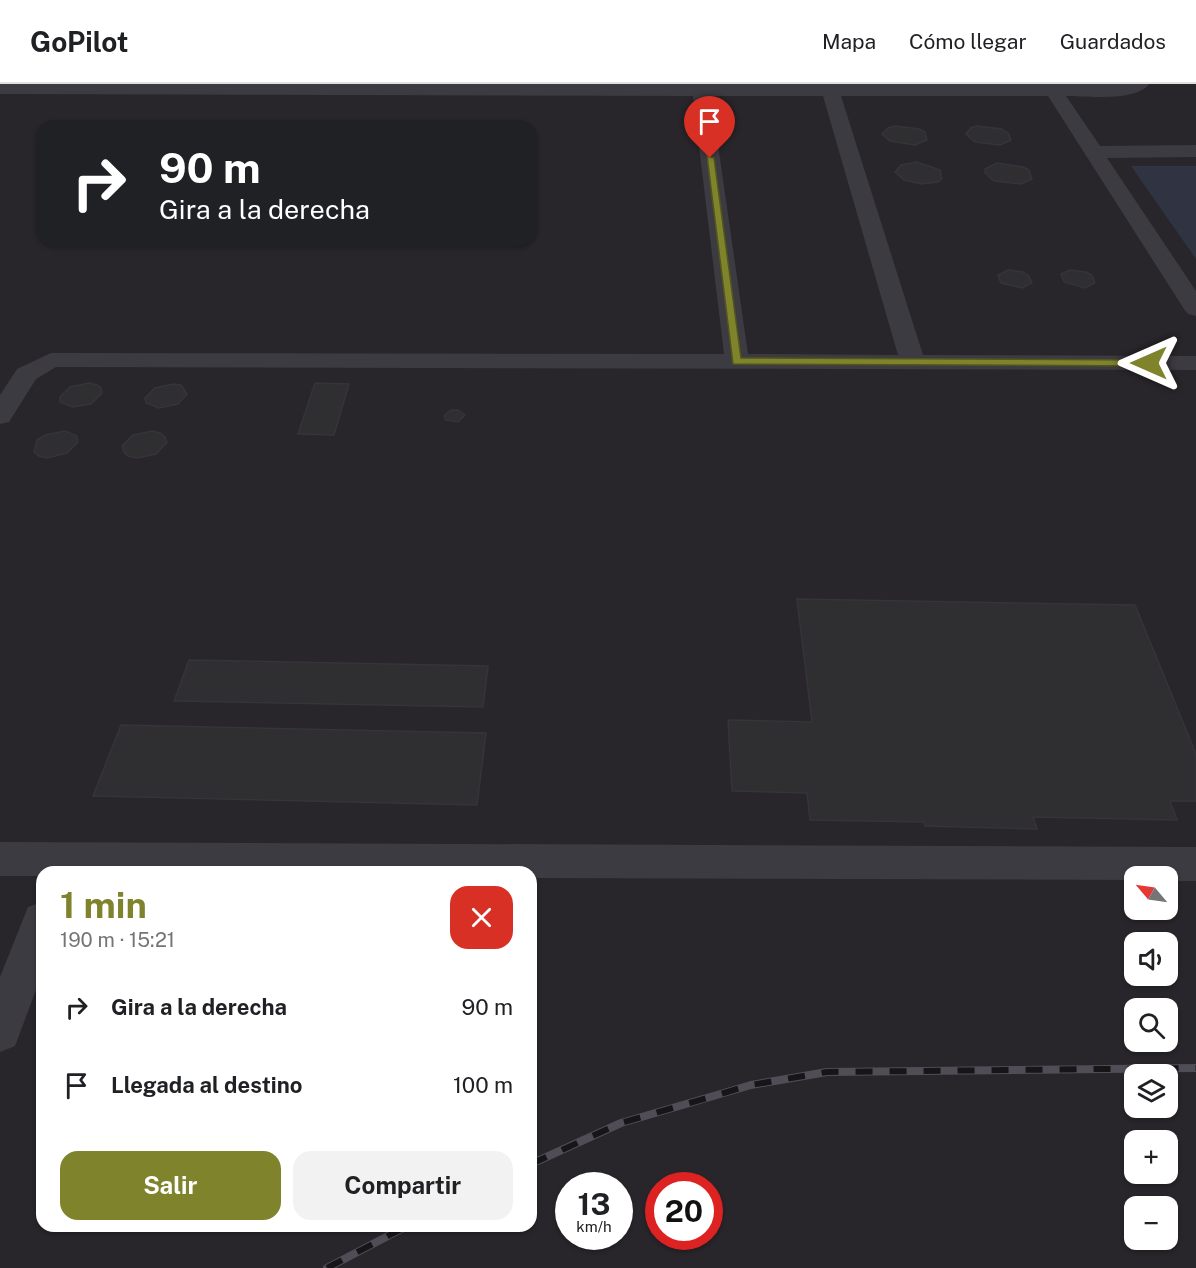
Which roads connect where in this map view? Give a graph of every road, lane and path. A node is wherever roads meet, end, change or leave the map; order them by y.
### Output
1 (1140, 84) edge
2 (466, 87) edge
3 (700, 87) edge
4 (0, 89) edge
5 (830, 90) junction
6 (1054, 91) junction
7 (1196, 151) edge
8 (1094, 152) junction
9 (1196, 309) edge
10 (737, 362) junction
11 (913, 362) junction
12 (1196, 363) edge
13 (0, 416) edge
14 (0, 859) edge
15 (1196, 864) edge
16 (64, 865) edge
17 (36, 932) edge
18 (7, 989) edge
19 (0, 1031) edge

1 - 6 lane
2 - 3 lane
2 - 4 lane
3 - 5 lane
3 - 10 lane
5 - 6 lane
5 - 11 lane
6 - 8 lane
7 - 8 lane
8 - 9 lane
10 - 11 lane
10 - 13 lane
11 - 12 lane
14 - 16 lane
15 - 16 lane
17 - 18 lane
18 - 19 lane

